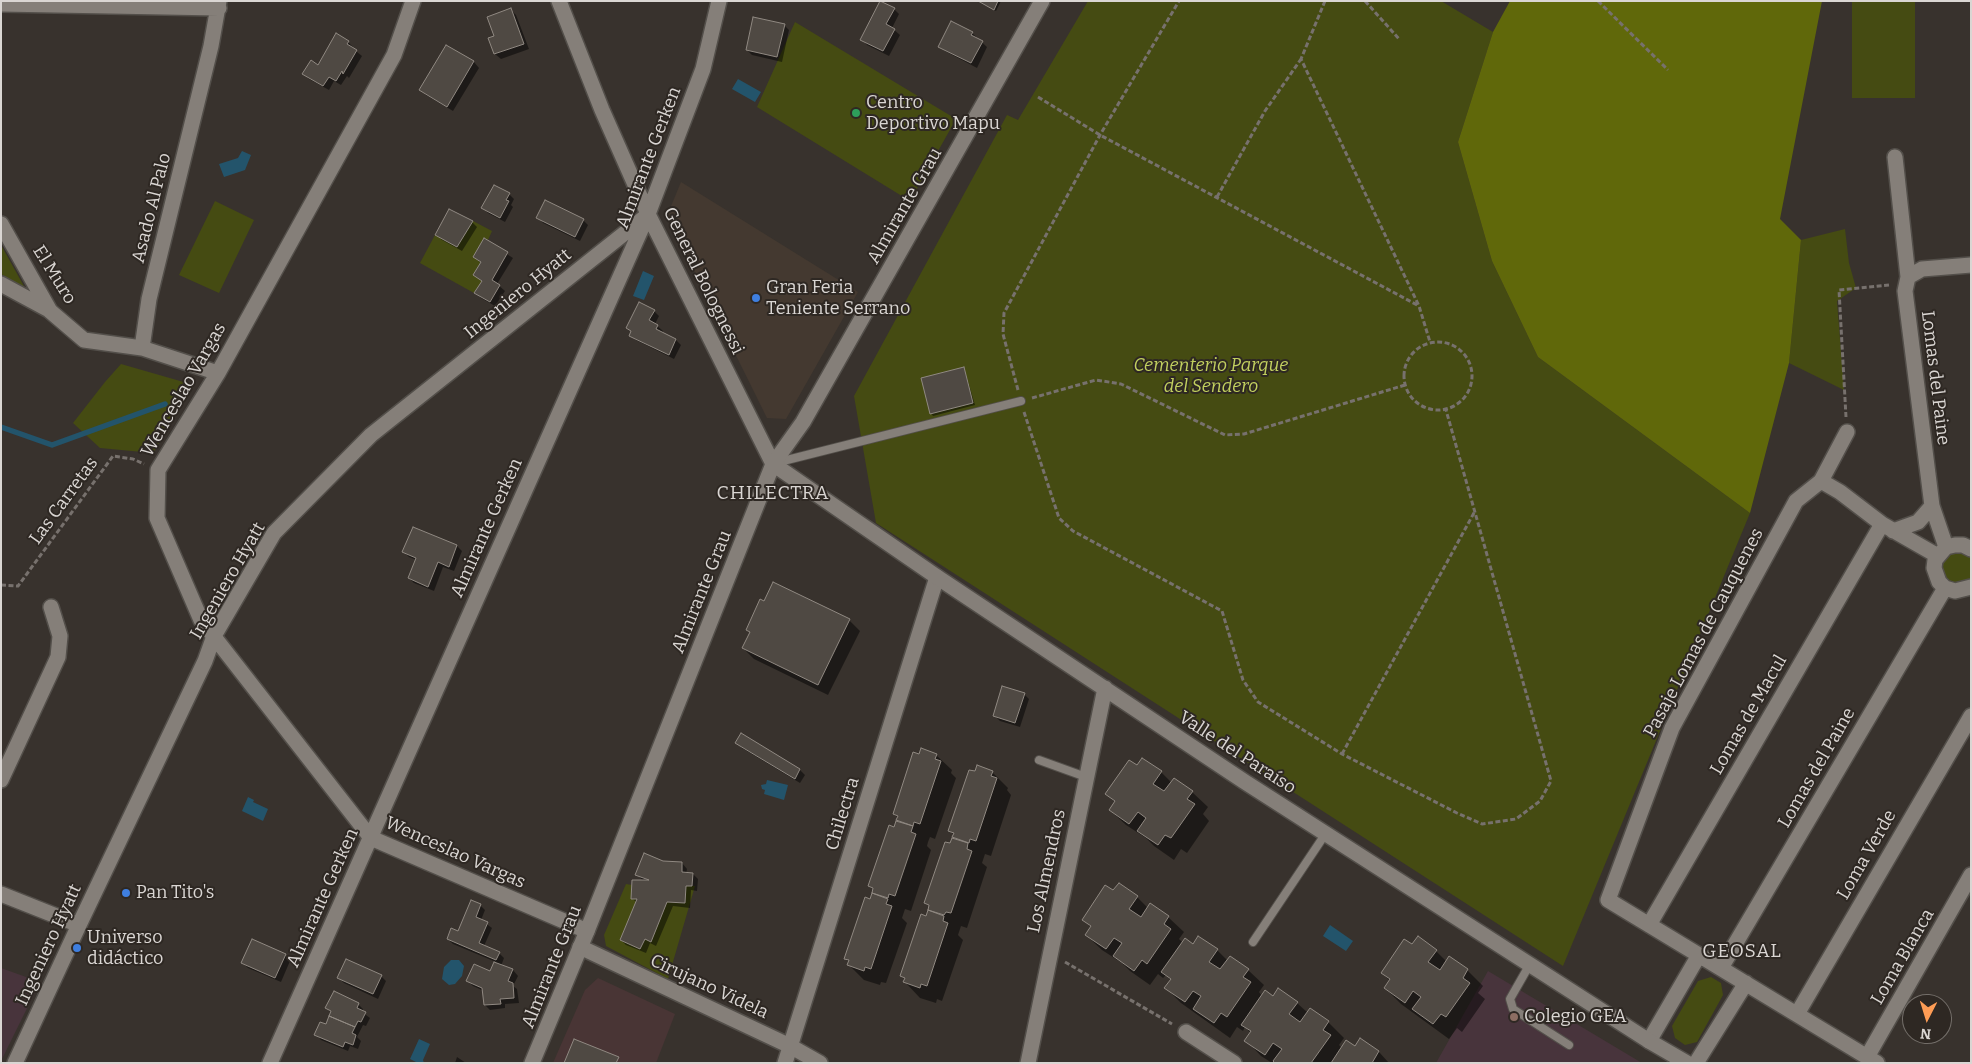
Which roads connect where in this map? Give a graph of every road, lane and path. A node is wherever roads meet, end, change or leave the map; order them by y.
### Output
1 (413, 1) edge
2 (559, 1) edge
3 (719, 1) edge
4 (1042, 1) edge
5 (1179, 1) edge
6 (1325, 1) edge
7 (1365, 1) edge
8 (1598, 1) edge
9 (1, 4) edge
10 (219, 5) edge
11 (1400, 40) dead end
12 (1301, 58) junction
13 (1668, 70) dead end
14 (1038, 97) dead end
15 (1100, 135) junction
16 (1895, 157) dead end
17 (1217, 197) junction
18 (648, 214) junction
19 (1, 224) edge
20 (1971, 265) edge
21 (1908, 277) junction
22 (1, 284) edge
23 (1419, 306) junction
24 (50, 311) junction
25 (1430, 342) junction
26 (142, 348) junction
27 (218, 372) junction
28 (1405, 385) junction
29 (1020, 401) junction
30 (1446, 410) junction
31 (1847, 432) joint
32 (773, 464) junction
33 (158, 470) junction
34 (1821, 481) junction
35 (1932, 506) junction
36 (1475, 510) junction
37 (1887, 527) junction
38 (1971, 549) edge
39 (1942, 552) junction
40 (937, 577) junction
41 (1, 585) edge
42 (1971, 587) edge
43 (1945, 588) junction
44 (51, 607) dead end
45 (214, 636) junction
46 (1105, 688) junction
47 (1971, 716) edge
48 (1342, 754) junction
49 (1039, 760) dead end
50 (1086, 776) junction
51 (1, 780) edge
52 (1326, 833) junction
53 (371, 838) junction
54 (1971, 875) edge
55 (1, 894) edge
56 (79, 925) junction
57 (1650, 925) junction
58 (587, 931) junction
59 (1254, 942) dead end
60 (580, 947) junction
61 (1049, 953) junction
62 (1699, 955) junction
63 (1530, 964) junction
64 (1721, 968) junction
65 (1746, 983) junction
66 (1796, 1014) junction
67 (1186, 1032) joint
68 (1649, 1040) junction
69 (1569, 1045) dead end
70 (790, 1046) junction
71 (1872, 1060) edge
72 (15, 1063) edge
73 (270, 1063) edge
74 (532, 1063) edge
75 (785, 1063) edge
76 (820, 1063) edge
77 (1028, 1063) edge
78 (1234, 1063) edge
79 (1687, 1063) edge
80 (1696, 1063) edge

1 - 27 street, Wenceslao Vargas
2 - 18 street, General Bolognessi
3 - 18 street, Almirante Gerken
4 - 32 street, Almirante Grau
5 - 15 path
6 - 12 path
7 - 11 path
8 - 13 path
9 - 10 street
10 - 26 street, Asado Al Palo
12 - 17 path
12 - 23 path
14 - 15 path
15 - 17 path
15 - 29 path
16 - 21 street, Lomas del Paine
17 - 23 path
18 - 32 street, General Bolognessi
18 - 45 street, Ingeniero Hyatt
18 - 53 street, Almirante Gerken
19 - 24 street, El Muro
20 - 21 street
21 - 31 path
21 - 35 street, Lomas del Paine
22 - 24 street
23 - 25 path
24 - 26 street, El Muro
25 - 28 path
25 - 30 path
26 - 27 street
27 - 33 street, Wenceslao Vargas
28 - 29 path
28 - 30 path
29 - 32 lane
29 - 48 path
30 - 36 path
31 - 34 street
32 - 40 street, Valle del Paraíso
32 - 58 street, Almirante Grau
33 - 41 path, Las Carretas
33 - 45 street, Wenceslao Vargas
34 - 37 street
34 - 57 street, Pasaje Lomas de Cauquenes
35 - 37 street
35 - 39 street, Lomas del Paine
36 - 48 path
36 - 48 path
37 - 39 street
37 - 57 street, Lomas de Macul
38 - 39 street
39 - 43 street, Lomas del Paine
40 - 46 street, Valle del Paraíso
40 - 70 street, Chilectra
42 - 43 street
43 - 64 street, Lomas del Paine
44 - 51 street
45 - 53 street, Wenceslao Vargas
45 - 56 street, Ingeniero Hyatt
46 - 50 street, Los Almendros
46 - 52 street, Valle del Paraíso
47 - 66 street, Loma Verde
49 - 50 lane
50 - 61 street, Los Almendros
52 - 59 lane
52 - 63 street, Valle del Paraíso
53 - 58 street, Wenceslao Vargas
53 - 73 street, Almirante Gerken
54 - 71 street, Loma Blanca
55 - 56 street
56 - 72 street, Ingeniero Hyatt
57 - 62 street
58 - 60 street, Almirante Grau
60 - 70 street, Cirujano Videla
60 - 74 street, Almirante Grau
61 - 67 path
61 - 77 street, Los Almendros
62 - 64 street
62 - 68 street
63 - 68 street, Valle del Paraíso
63 - 69 lane
64 - 65 street
65 - 66 street
65 - 80 street
66 - 71 street
67 - 78 street
68 - 79 street, Valle del Paraíso
70 - 75 street, Chilectra
70 - 76 street, Cirujano Videla

